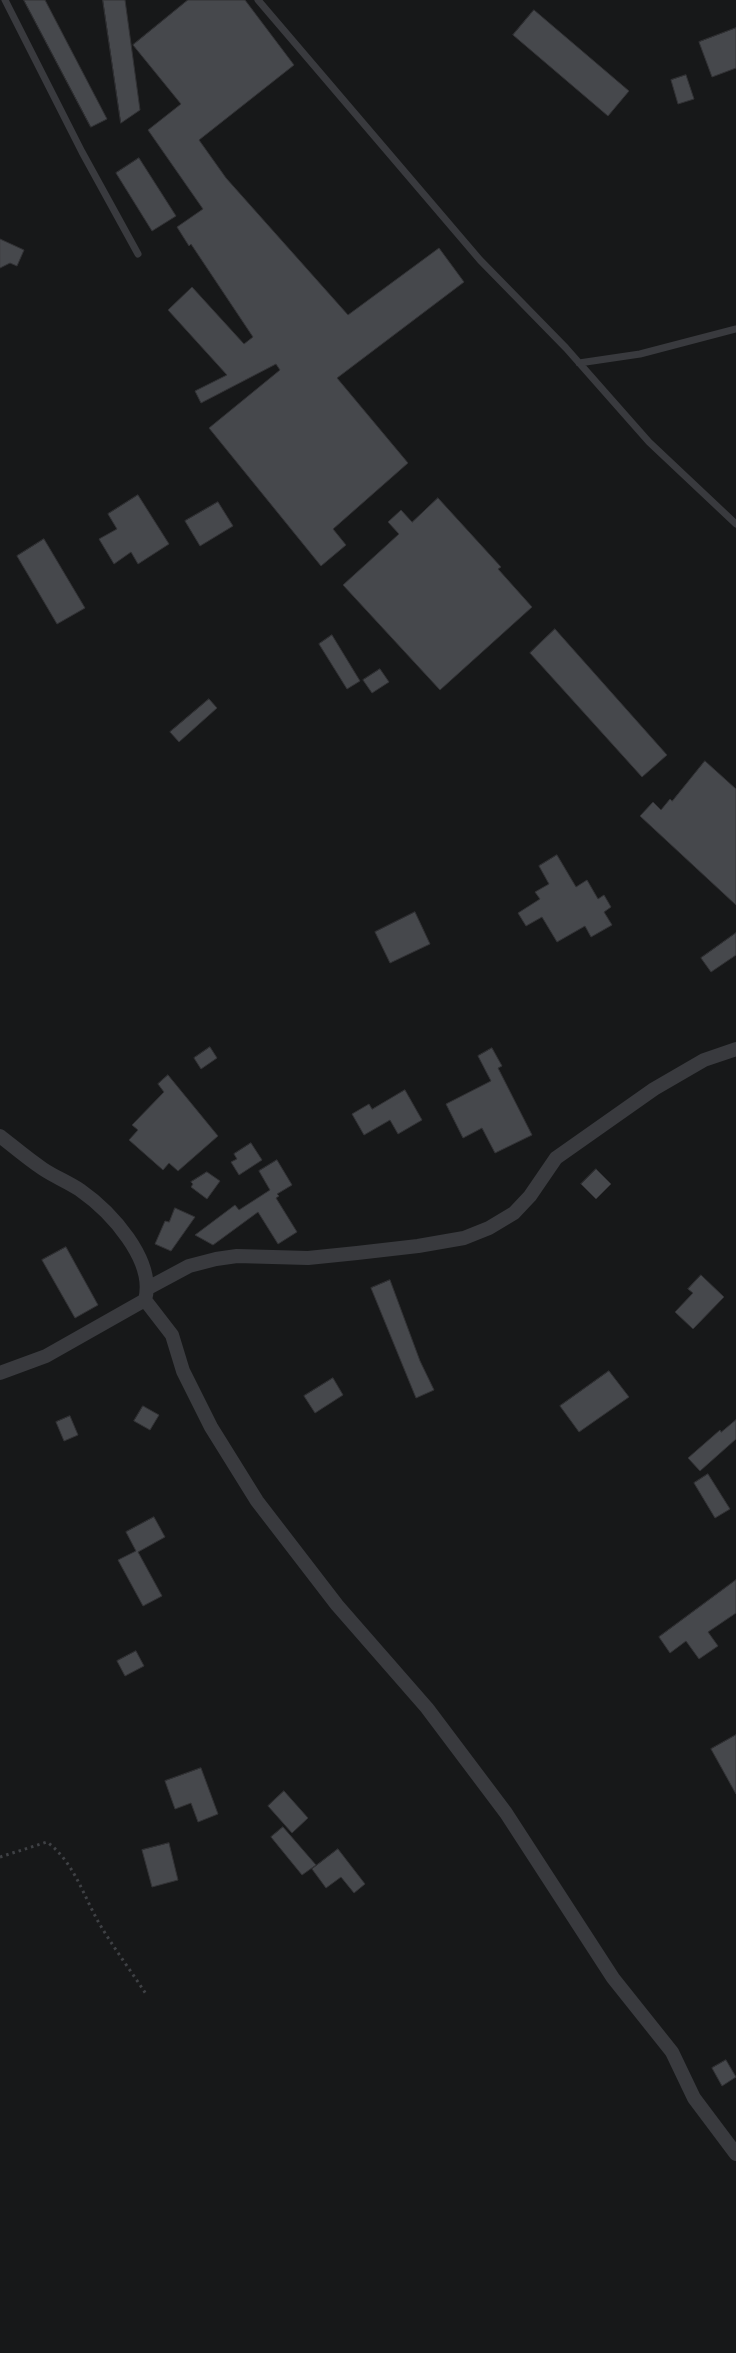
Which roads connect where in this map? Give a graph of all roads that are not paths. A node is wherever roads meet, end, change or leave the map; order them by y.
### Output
1 (5, 0) edge
2 (258, 0) edge
3 (138, 254) dead end
4 (736, 329) edge
5 (579, 363) junction
6 (736, 524) edge
7 (736, 1049) edge
8 (0, 1136) edge
9 (147, 1294) junction
10 (0, 1374) edge
11 (736, 2154) edge

1 - 3 lane
2 - 5 lane
4 - 5 lane
5 - 6 lane
7 - 9 street
8 - 9 street
9 - 10 street
9 - 11 street

